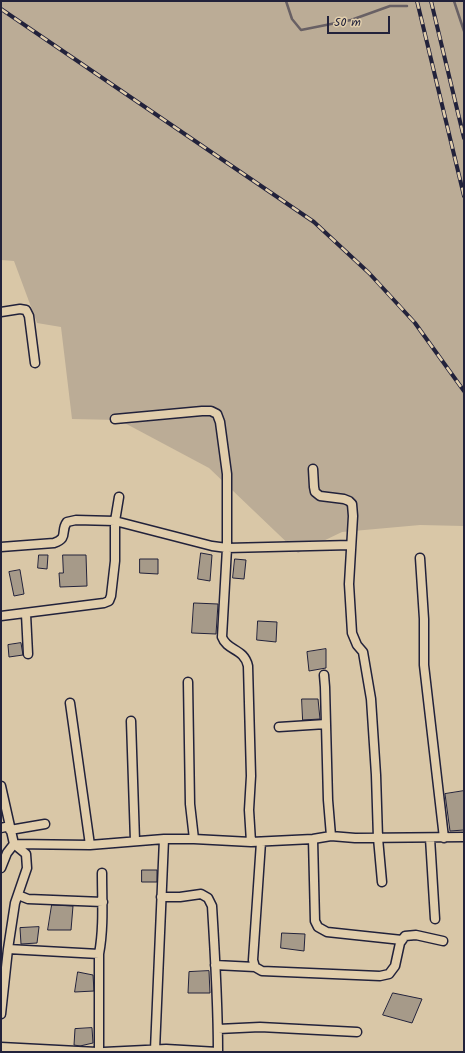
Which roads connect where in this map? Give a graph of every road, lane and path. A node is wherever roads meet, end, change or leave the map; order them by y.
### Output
1 (1, 312) edge
2 (35, 363) dead end
3 (114, 419) dead end
4 (313, 469) dead end
5 (119, 497) dead end
6 (115, 521) junction
7 (351, 545) junction
8 (1, 547) edge
9 (227, 548) junction
10 (420, 558) dead end
11 (26, 614) junction
12 (1, 616) edge
13 (28, 654) dead end
14 (324, 676) dead end
15 (188, 682) dead end
16 (70, 703) dead end
17 (131, 721) dead end
18 (326, 724) junction
19 (279, 727) dead end
20 (1, 786) edge
21 (45, 824) dead end
22 (1, 828) edge
23 (10, 828) junction
24 (331, 836) junction
25 (464, 837) edge
26 (378, 838) junction
27 (430, 838) junction
28 (444, 838) junction
29 (164, 839) junction
30 (194, 839) junction
31 (313, 839) junction
32 (135, 842) junction
33 (251, 842) junction
34 (261, 842) junction
35 (14, 844) junction
36 (90, 845) junction
37 (1, 868) edge
38 (102, 873) dead end
39 (382, 882) dead end
40 (18, 895) junction
41 (161, 897) junction
42 (103, 902) junction
43 (435, 919) dead end
44 (402, 940) junction
45 (443, 941) dead end
46 (8, 949) junction
47 (98, 954) junction
48 (215, 965) junction
49 (255, 967) junction
50 (1, 1014) edge
51 (218, 1029) junction
52 (357, 1032) dead end
53 (1, 1047) edge
54 (20, 1049) edge
55 (155, 1050) junction
56 (98, 1052) edge
57 (104, 1052) edge
58 (218, 1052) edge

1 - 2 street
3 - 9 street
4 - 7 street
5 - 6 street
6 - 8 street
6 - 9 street
6 - 11 street
7 - 9 street
7 - 26 street
9 - 33 street
10 - 28 street
11 - 12 street
11 - 13 street
14 - 18 street
15 - 30 street
16 - 36 street
17 - 32 street
18 - 19 street
18 - 24 street
20 - 23 street
21 - 23 street
22 - 23 street
23 - 35 street
24 - 26 street
24 - 31 street
25 - 28 street
26 - 27 street
26 - 39 street
27 - 28 street
27 - 43 street
29 - 30 street
29 - 32 street
29 - 41 street
30 - 33 street
31 - 34 street
31 - 44 street
32 - 36 street
33 - 34 street
34 - 49 street
35 - 36 street
35 - 37 street
35 - 40 street
38 - 42 street
40 - 42 street
40 - 46 street
41 - 48 street
41 - 55 street
42 - 47 street
44 - 45 street
44 - 49 street
46 - 47 street
46 - 50 street
47 - 56 street
48 - 49 street
48 - 51 street
51 - 52 street
51 - 58 street
53 - 54 street
54 - 56 street
55 - 57 street
55 - 58 street

